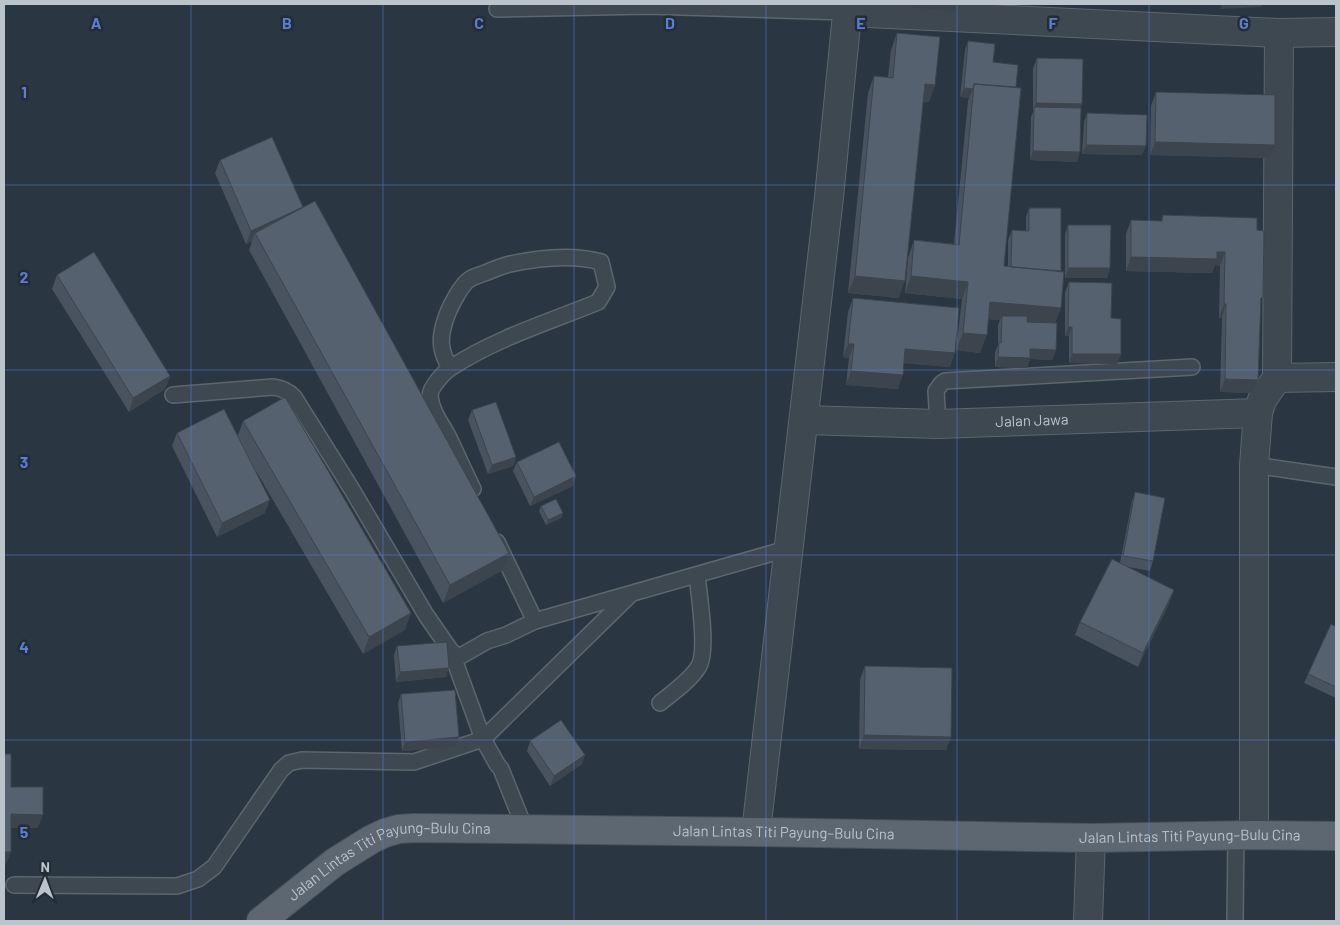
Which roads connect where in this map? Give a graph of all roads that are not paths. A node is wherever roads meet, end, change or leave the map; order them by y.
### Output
1 (848, 8) edge
2 (497, 9) dead end
3 (1336, 32) edge
4 (1279, 33) junction
5 (1192, 367) dead end
6 (450, 368) junction
7 (1336, 377) edge
8 (1277, 378) junction
9 (173, 395) dead end
10 (1258, 413) junction
11 (804, 420) junction
12 (938, 424) junction
13 (1254, 465) junction
14 (1336, 477) edge
15 (480, 505) edge
16 (493, 532) edge
17 (790, 548) junction
18 (697, 575) junction
19 (632, 593) junction
20 (535, 621) junction
21 (451, 651) junction
22 (660, 702) dead end
23 (483, 739) junction
24 (525, 829) junction
25 (756, 832) junction
26 (1245, 836) junction
27 (1336, 836) edge
28 (1091, 838) junction
29 (14, 884) dead end
30 (261, 921) edge
31 (1088, 921) edge
32 (1236, 921) edge

1 - 2 lane
1 - 4 street
1 - 11 street
3 - 4 street
4 - 8 street
5 - 12 lane
6 - 6 lane
6 - 15 lane
7 - 8 street
8 - 10 street
9 - 21 lane
10 - 12 street, Jalan Jawa
10 - 13 street
11 - 12 street, Jalan Jawa
11 - 17 street
13 - 14 lane
13 - 26 street
16 - 20 lane
17 - 18 lane
17 - 25 street
18 - 19 lane
18 - 22 lane
19 - 20 lane
19 - 23 lane
20 - 21 lane
21 - 23 lane
23 - 24 lane
23 - 29 lane
24 - 25 main road, Jalan Lintas Titi Payung–Bulu Cina
24 - 30 main road, Jalan Lintas Titi Payung–Bulu Cina
25 - 28 main road, Jalan Lintas Titi Payung–Bulu Cina
26 - 27 main road, Jalan Lintas Titi Payung–Bulu Cina
26 - 28 main road, Jalan Lintas Titi Payung–Bulu Cina
26 - 32 lane
28 - 31 street

